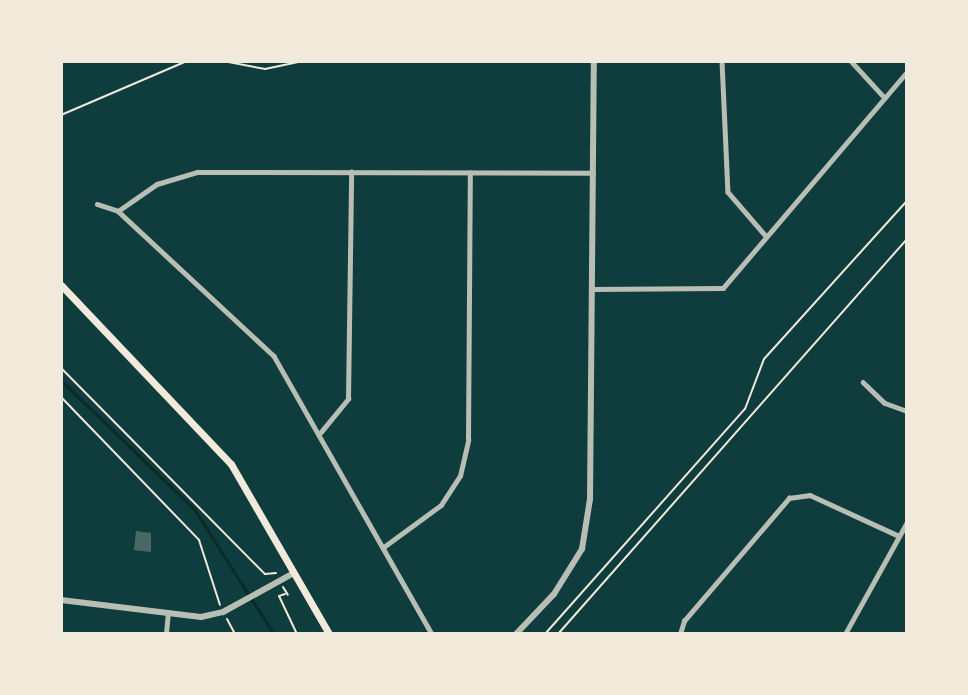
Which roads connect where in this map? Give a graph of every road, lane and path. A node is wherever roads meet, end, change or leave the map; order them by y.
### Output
1 (187, 61) edge
2 (223, 61) edge
3 (304, 61) edge
4 (594, 61) edge
5 (722, 61) edge
6 (851, 61) edge
7 (907, 72) edge
8 (885, 98) junction
9 (61, 115) edge
10 (351, 172) junction
11 (470, 173) junction
12 (593, 173) junction
13 (907, 201) edge
14 (96, 204) dead end
15 (118, 211) junction
16 (766, 236) junction
17 (907, 239) edge
18 (61, 285) edge
19 (593, 289) junction
20 (61, 368) edge
21 (863, 382) dead end
22 (61, 397) edge
23 (907, 411) edge
24 (321, 432) junction
25 (907, 522) edge
26 (899, 536) junction
27 (385, 546) junction
28 (294, 573) junction
29 (265, 574) dead end
30 (286, 593) dead end
31 (61, 600) edge
32 (168, 612) junction
33 (223, 612) junction
34 (166, 634) edge
35 (235, 634) edge
36 (297, 634) edge
37 (329, 634) edge
38 (432, 634) edge
39 (516, 634) edge
40 (545, 634) edge
41 (558, 634) edge
42 (680, 634) edge
43 (845, 634) edge

1 - 9 path
2 - 3 path
4 - 12 street
5 - 16 street
6 - 8 street
7 - 8 street
8 - 16 street
10 - 11 street
10 - 15 street
10 - 24 street
11 - 12 street
11 - 27 street
12 - 19 street
13 - 40 path
14 - 15 street
15 - 24 street
16 - 19 street
17 - 41 path
18 - 28 main road
19 - 39 street
20 - 29 path
21 - 23 street
22 - 33 path
24 - 27 street
25 - 26 street
26 - 42 street
26 - 43 street
27 - 38 street
28 - 33 street
28 - 37 main road
30 - 36 path
31 - 32 street
32 - 33 street
32 - 34 street
33 - 35 path

